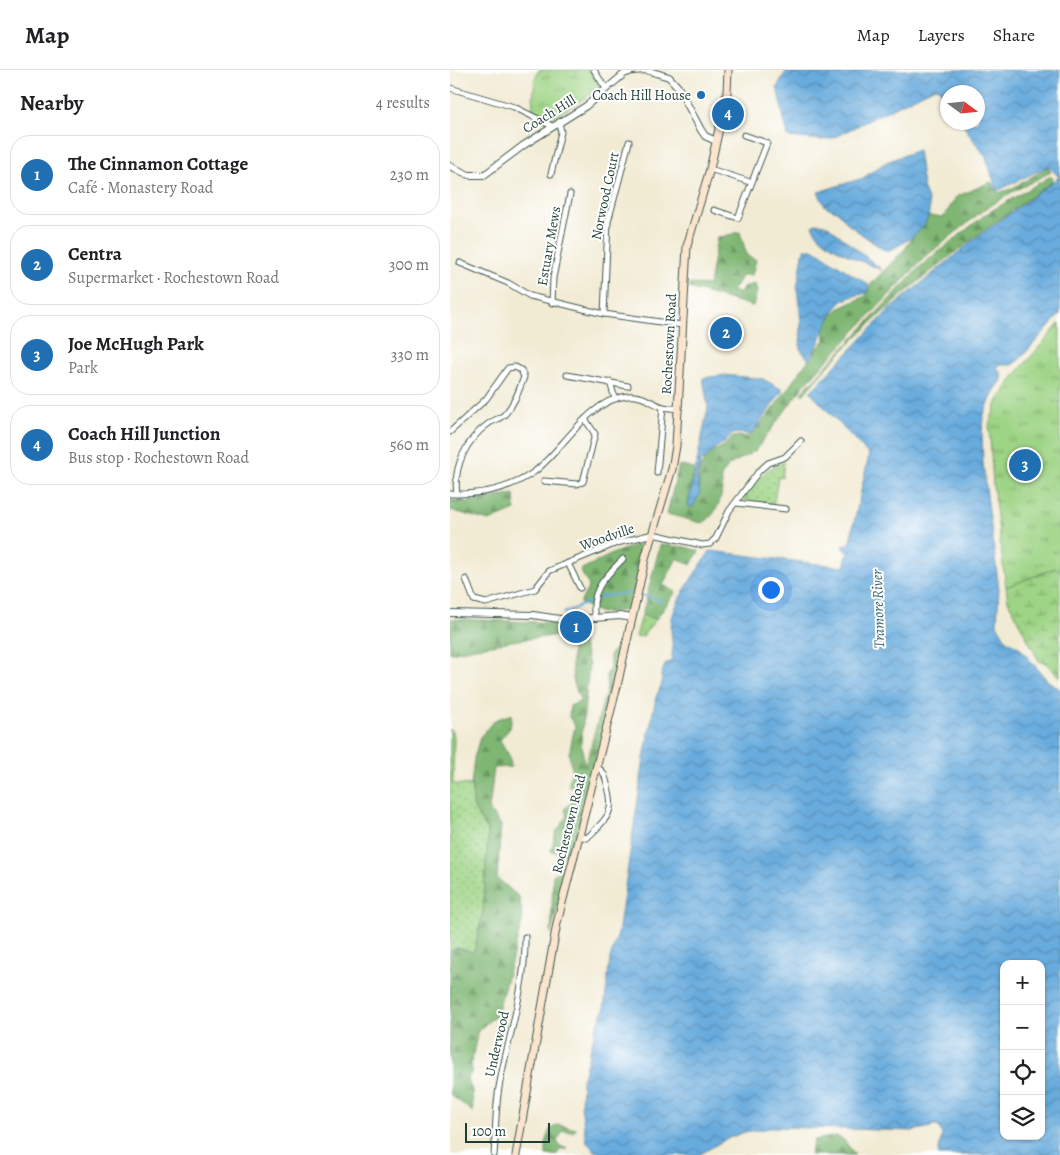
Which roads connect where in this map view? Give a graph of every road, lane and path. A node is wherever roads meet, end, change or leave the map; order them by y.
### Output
1 (594, 70) edge
2 (728, 70) edge
3 (670, 74) edge
4 (450, 88) edge
5 (606, 89) junction
6 (559, 122) junction
7 (552, 126) junction
8 (744, 135) dead end
9 (716, 141) junction
10 (629, 142) dead end
11 (450, 166) edge
12 (710, 169) junction
13 (551, 174) dead end
14 (750, 182) junction
15 (570, 194) dead end
16 (714, 210) dead end
17 (460, 263) dead end
18 (552, 302) junction
19 (604, 314) junction
20 (682, 325) junction
21 (567, 375) dead end
22 (610, 382) junction
23 (628, 386) dead end
24 (615, 399) junction
25 (663, 407) junction
26 (679, 408) junction
27 (586, 419) junction
28 (450, 432) edge
29 (801, 441) dead end
30 (657, 473) dead end
31 (544, 481) dead end
32 (450, 494) edge
33 (457, 494) junction
34 (736, 504) junction
35 (786, 509) dead end
36 (653, 534) junction
37 (623, 559) dead end
38 (568, 562) junction
39 (466, 579) dead end
40 (580, 588) dead end
41 (450, 613) edge
42 (595, 618) junction
43 (632, 618) junction
44 (597, 766) junction
45 (578, 836) junction
46 (525, 938) dead end
47 (494, 1155) edge
48 (516, 1155) edge

1 - 5 street
2 - 9 main road, Rochestown Road
3 - 5 street, Coach Hill
3 - 9 street, Coach Hill
4 - 7 street
5 - 6 street, Coach Hill
6 - 7 street, Coach Hill
6 - 13 street
7 - 11 street, Coach Hill
8 - 14 street
9 - 12 main road, Rochestown Road
10 - 19 street, Norwood Court
12 - 14 street
12 - 20 main road, Rochestown Road
14 - 16 street
15 - 18 street, Estuary Mews
17 - 18 street
18 - 19 street
19 - 20 street
20 - 26 main road, Rochestown Road
21 - 22 street
22 - 23 street
22 - 24 street
24 - 25 street
24 - 27 street
25 - 26 street
25 - 30 street
26 - 36 main road, Rochestown Road
27 - 31 street
27 - 33 street
28 - 33 street
29 - 34 street
32 - 33 street
34 - 35 street
34 - 36 street
36 - 38 street, Woodville
36 - 43 main road, Rochestown Road
37 - 42 street
38 - 39 street, Woodville
38 - 40 street, Woodville
41 - 42 street
42 - 43 street
43 - 44 main road, Rochestown Road
44 - 45 main road, Rochestown Road
44 - 45 street
45 - 48 main road, Rochestown Road
46 - 47 street, Underwood

